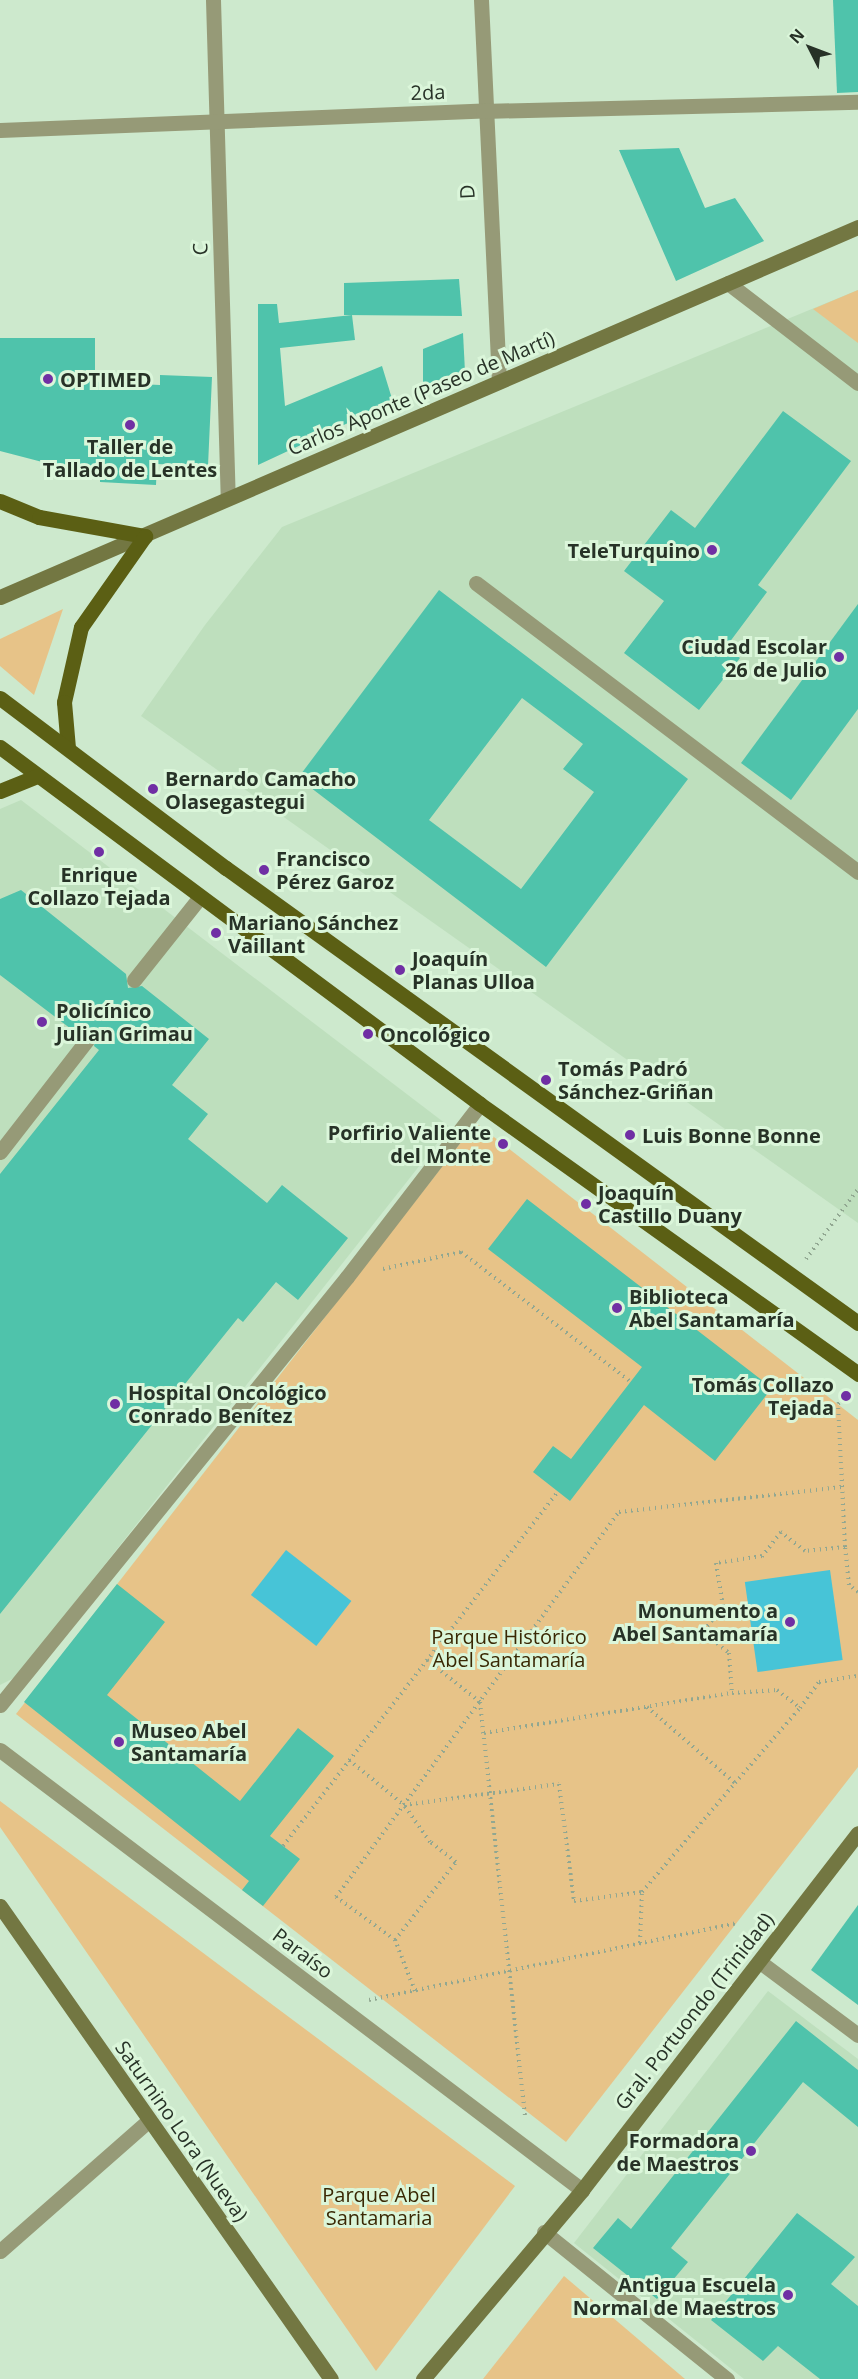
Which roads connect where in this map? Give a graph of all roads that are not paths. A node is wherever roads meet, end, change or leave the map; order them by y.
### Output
1 (213, 0) edge
2 (481, 0) edge
3 (858, 102) edge
4 (483, 111) junction
5 (218, 122) junction
6 (0, 130) edge
7 (858, 227) edge
8 (728, 283) junction
9 (499, 382) junction
10 (858, 383) edge
11 (228, 498) junction
12 (0, 501) edge
13 (145, 536) junction
14 (476, 583) dead end
15 (0, 597) edge
16 (0, 698) edge
17 (0, 747) edge
18 (68, 748) junction
19 (37, 776) junction
20 (0, 791) edge
21 (858, 872) edge
22 (200, 897) junction
23 (134, 980) dead end
24 (87, 1040) dead end
25 (480, 1104) junction
26 (0, 1152) edge
27 (858, 1323) edge
28 (858, 1374) edge
29 (0, 1705) edge
30 (0, 1750) edge
31 (858, 1833) edge
32 (0, 1906) edge
33 (760, 1962) junction
34 (858, 2035) edge
35 (149, 2120) junction
36 (582, 2190) junction
37 (544, 2232) junction
38 (0, 2251) edge
39 (331, 2379) edge
40 (423, 2379) edge
41 (727, 2379) edge

1 - 5 street, C
2 - 4 street, D
3 - 4 street, 2da
4 - 5 street, 2da
4 - 9 street, D
5 - 6 street, 2da
5 - 11 street, C
7 - 8 main road, Carlos Aponte (Paseo de Martí)
8 - 9 main road, Carlos Aponte (Paseo de Martí)
8 - 10 street
9 - 11 main road, Carlos Aponte (Paseo de Martí)
11 - 13 main road, Carlos Aponte (Paseo de Martí)
12 - 13 main road
13 - 15 main road, Carlos Aponte (Paseo de Martí)
13 - 18 main road
14 - 21 street
16 - 18 main road
17 - 19 main road
18 - 27 main road
19 - 20 main road
19 - 22 main road
22 - 23 street
22 - 25 main road
24 - 26 street
25 - 28 main road
25 - 29 street
30 - 36 street, Paraíso
31 - 33 main road, Gral. Portuondo (Trinidad)
32 - 35 main road, Saturnino Lora (Nueva)
33 - 34 street
33 - 36 main road, Gral. Portuondo (Trinidad)
35 - 38 street
35 - 39 main road, Saturnino Lora (Nueva)
36 - 37 main road, Gral. Portuondo (Trinidad)
37 - 40 main road, Gral. Portuondo (Trinidad)
37 - 41 street

